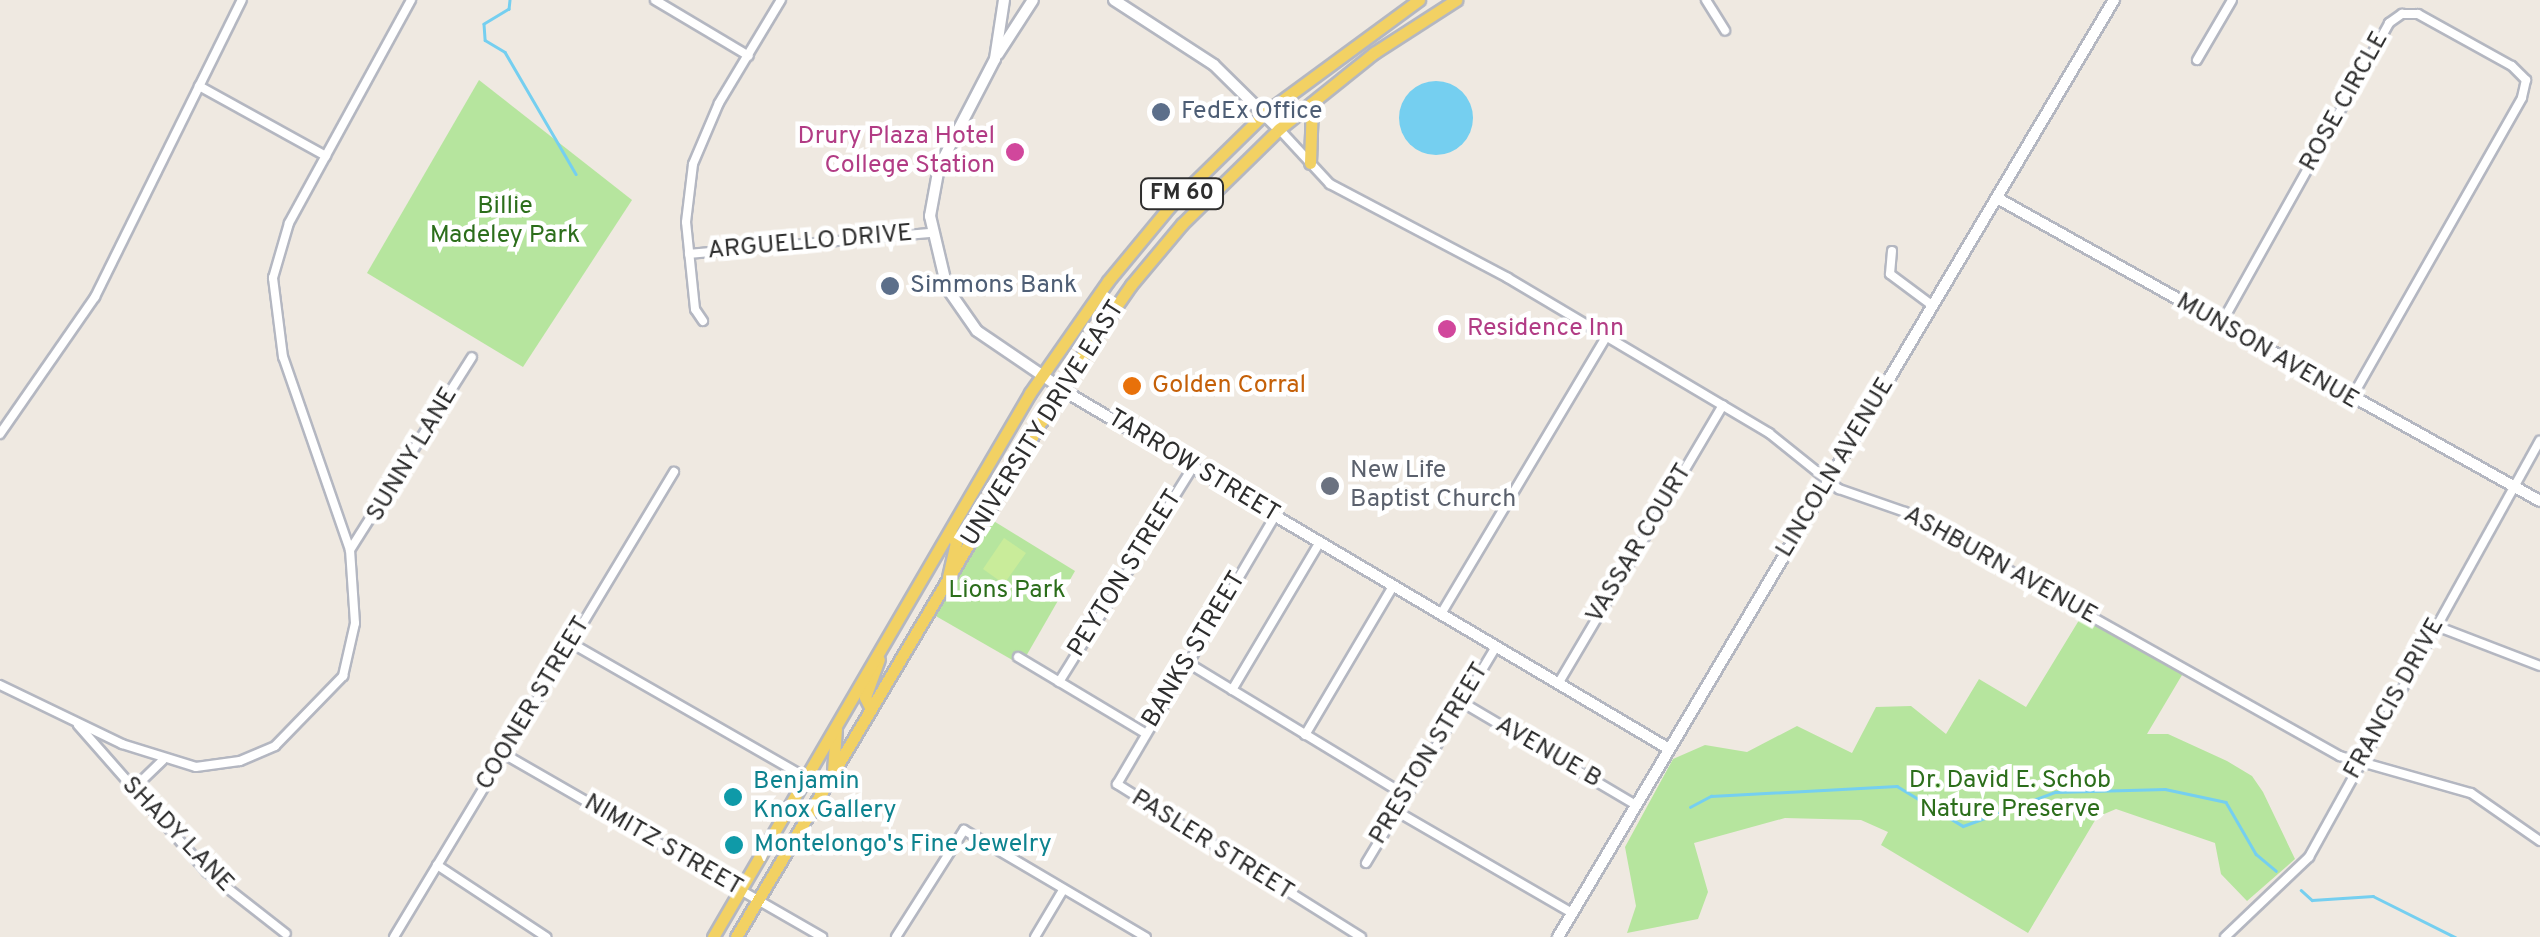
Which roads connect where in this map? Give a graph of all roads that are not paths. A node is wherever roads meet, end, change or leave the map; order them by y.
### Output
1 (242, 0) edge
2 (411, 0) edge
3 (654, 0) edge
4 (782, 0) edge
5 (1004, 0) edge
6 (1033, 0) edge
7 (1114, 0) edge
8 (1420, 0) edge
9 (1456, 0) edge
10 (1706, 0) edge
11 (2114, 0) edge
12 (2232, 0) edge
13 (1725, 31) dead end
14 (748, 56) junction
15 (995, 59) junction
16 (2197, 60) dead end
17 (199, 86) junction
18 (1312, 102) junction
19 (1264, 113) junction
20 (1279, 129) junction
21 (326, 156) junction
22 (1310, 163) junction
23 (1997, 198) junction
24 (930, 233) junction
25 (1892, 251) dead end
26 (689, 254) junction
27 (1933, 306) junction
28 (703, 321) dead end
29 (2221, 324) junction
30 (1606, 337) junction
31 (472, 357) dead end
32 (1040, 376) junction
33 (1060, 388) junction
34 (2350, 400) junction
35 (1723, 405) junction
36 (0, 434) edge
37 (2540, 442) edge
38 (1192, 467) junction
39 (674, 472) dead end
40 (1829, 479) junction
41 (2514, 488) junction
42 (2540, 501) edge
43 (1275, 516) junction
44 (951, 533) junction
45 (1320, 542) junction
46 (350, 550) junction
47 (948, 577) junction
48 (1393, 586) junction
49 (1441, 614) junction
50 (2436, 626) junction
51 (571, 643) junction
52 (1496, 647) junction
53 (880, 654) junction
54 (1018, 657) dead end
55 (1188, 663) junction
56 (2540, 666) edge
57 (1059, 682) junction
58 (1558, 684) junction
59 (0, 685) edge
60 (1232, 690) junction
61 (1460, 702) junction
62 (871, 708) junction
63 (78, 726) junction
64 (836, 728) junction
65 (1145, 734) junction
66 (1305, 734) junction
67 (1669, 749) junction
68 (504, 754) junction
69 (162, 760) junction
70 (2359, 763) junction
71 (833, 772) junction
72 (807, 778) junction
73 (1117, 784) joint
74 (132, 790) junction
75 (1405, 795) junction
76 (1636, 805) junction
77 (1396, 811) junction
78 (2540, 840) edge
79 (1366, 863) dead end
80 (437, 864) junction
81 (741, 890) junction
82 (1063, 890) junction
83 (758, 900) junction
84 (1572, 914) junction
85 (286, 934) dead end
86 (394, 937) edge
87 (546, 937) edge
88 (713, 937) edge
89 (736, 937) edge
90 (822, 937) edge
91 (896, 937) edge
92 (1036, 937) edge
93 (1146, 937) edge
94 (1361, 937) edge
95 (1558, 937) edge
96 (2225, 937) edge

1 - 17 street
2 - 21 street
3 - 14 street
4 - 14 street
5 - 15 street, TARROW STREET
6 - 15 street
7 - 19 street
8 - 19 main road, UNIVERSITY DRIVE EAST / FM 60
9 - 18 main road, UNIVERSITY DRIVE EAST / FM 60
10 - 13 street
11 - 23 street, LINCOLN AVENUE
12 - 16 street
14 - 26 street
15 - 24 street, TARROW STREET
17 - 21 street
17 - 36 street
18 - 20 main road, UNIVERSITY DRIVE EAST / FM 60
18 - 22 main road
19 - 20 street
19 - 32 main road, UNIVERSITY DRIVE EAST / FM 60
20 - 22 street, ASHBURN AVENUE
20 - 33 main road, UNIVERSITY DRIVE EAST / FM 60
21 - 46 street
22 - 30 street, ASHBURN AVENUE
23 - 27 street, LINCOLN AVENUE
23 - 29 street, MUNSON AVENUE
24 - 26 street, ARGUELLO DRIVE
24 - 32 street, TARROW STREET
25 - 27 street
26 - 28 street
27 - 40 street, LINCOLN AVENUE
29 - 34 street, MUNSON AVENUE
29 - 34 street, ROSE CIRCLE
30 - 35 street, ASHBURN AVENUE
30 - 49 street
31 - 46 street, SUNNY LANE
32 - 33 street, TARROW STREET
32 - 44 main road, UNIVERSITY DRIVE EAST / FM 60
33 - 38 street, TARROW STREET
33 - 47 main road, UNIVERSITY DRIVE EAST / FM 60
34 - 41 street, MUNSON AVENUE
35 - 40 street, ASHBURN AVENUE
35 - 58 street, VASSAR COURT
37 - 41 street, FRANCIS DRIVE
38 - 43 street, TARROW STREET
38 - 57 street, PEYTON STREET
39 - 51 street, COONER STREET
40 - 67 street, LINCOLN AVENUE
40 - 70 street, ASHBURN AVENUE
41 - 42 street, MUNSON AVENUE
41 - 50 street, FRANCIS DRIVE
43 - 45 street, TARROW STREET
43 - 55 street, BANKS STREET
44 - 47 main road
44 - 53 main road, UNIVERSITY DRIVE EAST / FM 60
45 - 48 street, TARROW STREET
45 - 60 street
46 - 69 street
47 - 62 main road, UNIVERSITY DRIVE EAST / FM 60
48 - 49 street, TARROW STREET
48 - 66 street
49 - 52 street, TARROW STREET
50 - 56 street
50 - 70 street, FRANCIS DRIVE
51 - 68 street, COONER STREET
51 - 72 street
52 - 58 street, TARROW STREET
52 - 61 street, PRESTON STREET
53 - 62 main road
53 - 64 main road, UNIVERSITY DRIVE EAST / FM 60
54 - 57 street
55 - 60 street
55 - 65 street, BANKS STREET
57 - 65 street
58 - 67 street, TARROW STREET
59 - 63 street
60 - 66 street
61 - 75 street, PRESTON STREET
61 - 76 street, AVENUE B
62 - 71 main road, UNIVERSITY DRIVE EAST / FM 60
63 - 69 street
63 - 74 street, SHADY LANE
64 - 71 main road
64 - 72 main road, UNIVERSITY DRIVE EAST / FM 60
65 - 73 street, BANKS STREET
66 - 75 street
67 - 76 street, LINCOLN AVENUE
68 - 80 street, COONER STREET
68 - 81 street, NIMITZ STREET
69 - 74 street
70 - 78 street, ASHBURN AVENUE
70 - 96 street, FRANCIS DRIVE
71 - 83 main road, UNIVERSITY DRIVE EAST / FM 60
72 - 81 main road, UNIVERSITY DRIVE EAST / FM 60
73 - 94 street, PASLER STREET
74 - 85 street, SHADY LANE
75 - 77 street, PRESTON STREET
76 - 84 street, LINCOLN AVENUE
77 - 79 street, PRESTON STREET
77 - 84 street
80 - 86 street, COONER STREET
80 - 87 street
81 - 83 street, NIMITZ STREET
81 - 88 main road, UNIVERSITY DRIVE EAST / FM 60
82 - 91 street
82 - 92 street
82 - 93 street
83 - 89 main road, UNIVERSITY DRIVE EAST / FM 60
83 - 90 street, NIMITZ STREET
84 - 95 street, LINCOLN AVENUE

